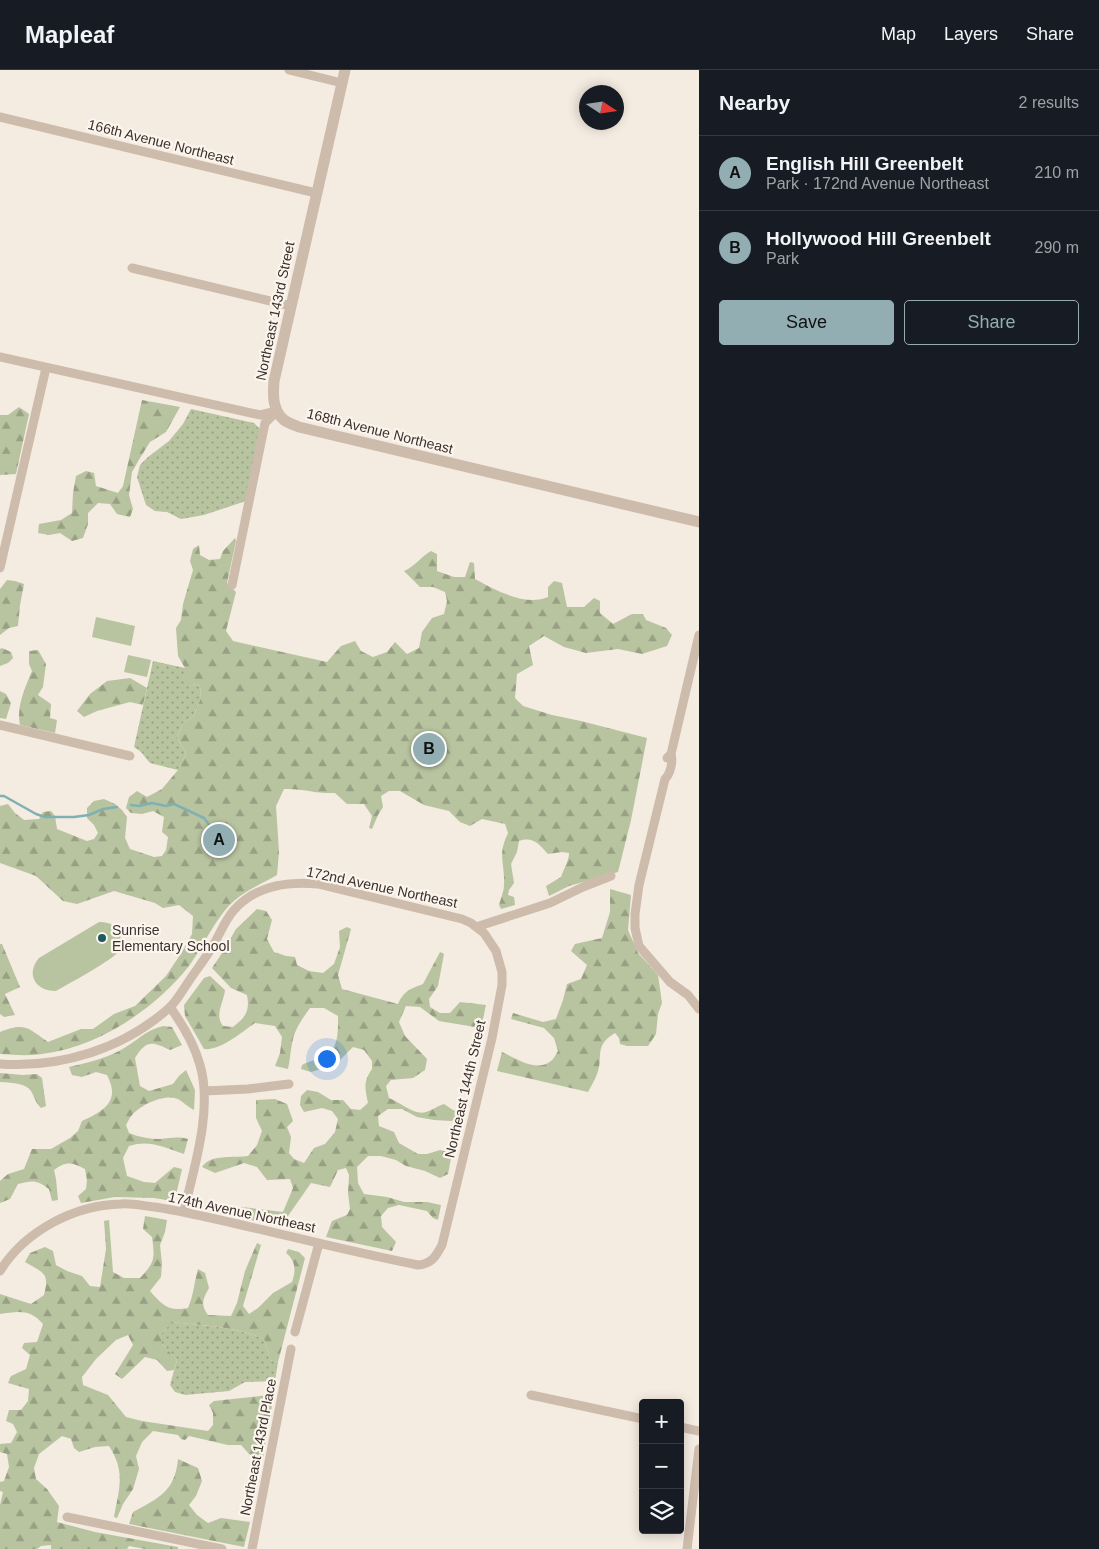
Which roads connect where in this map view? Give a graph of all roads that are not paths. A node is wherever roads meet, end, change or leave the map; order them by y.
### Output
1 (289, 70) edge
2 (345, 70) edge
3 (342, 83) junction
4 (0, 117) edge
5 (316, 193) junction
6 (132, 268) dead end
7 (291, 306) junction
8 (0, 357) edge
9 (46, 368) junction
10 (277, 411) junction
11 (699, 522) edge
12 (0, 568) edge
13 (232, 585) dead end
14 (699, 635) edge
15 (0, 725) edge
16 (130, 756) dead end
17 (611, 876) dead end
18 (476, 927) junction
19 (688, 995) junction
20 (699, 996) edge
21 (170, 1007) junction
22 (699, 1009) edge
23 (0, 1064) edge
24 (289, 1084) dead end
25 (204, 1091) junction
26 (184, 1212) junction
27 (319, 1243) junction
28 (432, 1261) joint
29 (0, 1271) edge
30 (295, 1332) dead end
31 (291, 1350) dead end
32 (531, 1395) dead end
33 (639, 1418) edge
34 (684, 1428) edge
35 (699, 1431) edge
36 (699, 1450) edge
37 (67, 1517) dead end
38 (222, 1549) edge
39 (252, 1549) edge
40 (687, 1549) edge

1 - 3 street
2 - 3 street, Northeast 143rd Street
3 - 5 street, Northeast 143rd Street
4 - 5 street, 166th Avenue Northeast
5 - 7 street, Northeast 143rd Street
6 - 7 street
7 - 10 street, Northeast 143rd Street
8 - 9 street
9 - 10 street
9 - 12 street
10 - 11 street, 168th Avenue Northeast
10 - 13 street
14 - 19 street
15 - 16 street
17 - 18 street
18 - 21 street, 172nd Avenue Northeast
18 - 28 street, Northeast 144th Street
19 - 20 street
19 - 22 street
21 - 23 street, 172nd Avenue Northeast
21 - 25 street
24 - 25 street
25 - 26 street
26 - 27 street, 174th Avenue Northeast
26 - 29 street, 174th Avenue Northeast
27 - 28 street, 174th Avenue Northeast
27 - 30 street
31 - 39 street, Northeast 143rd Place
32 - 33 street
34 - 35 street
36 - 40 street
37 - 38 street

